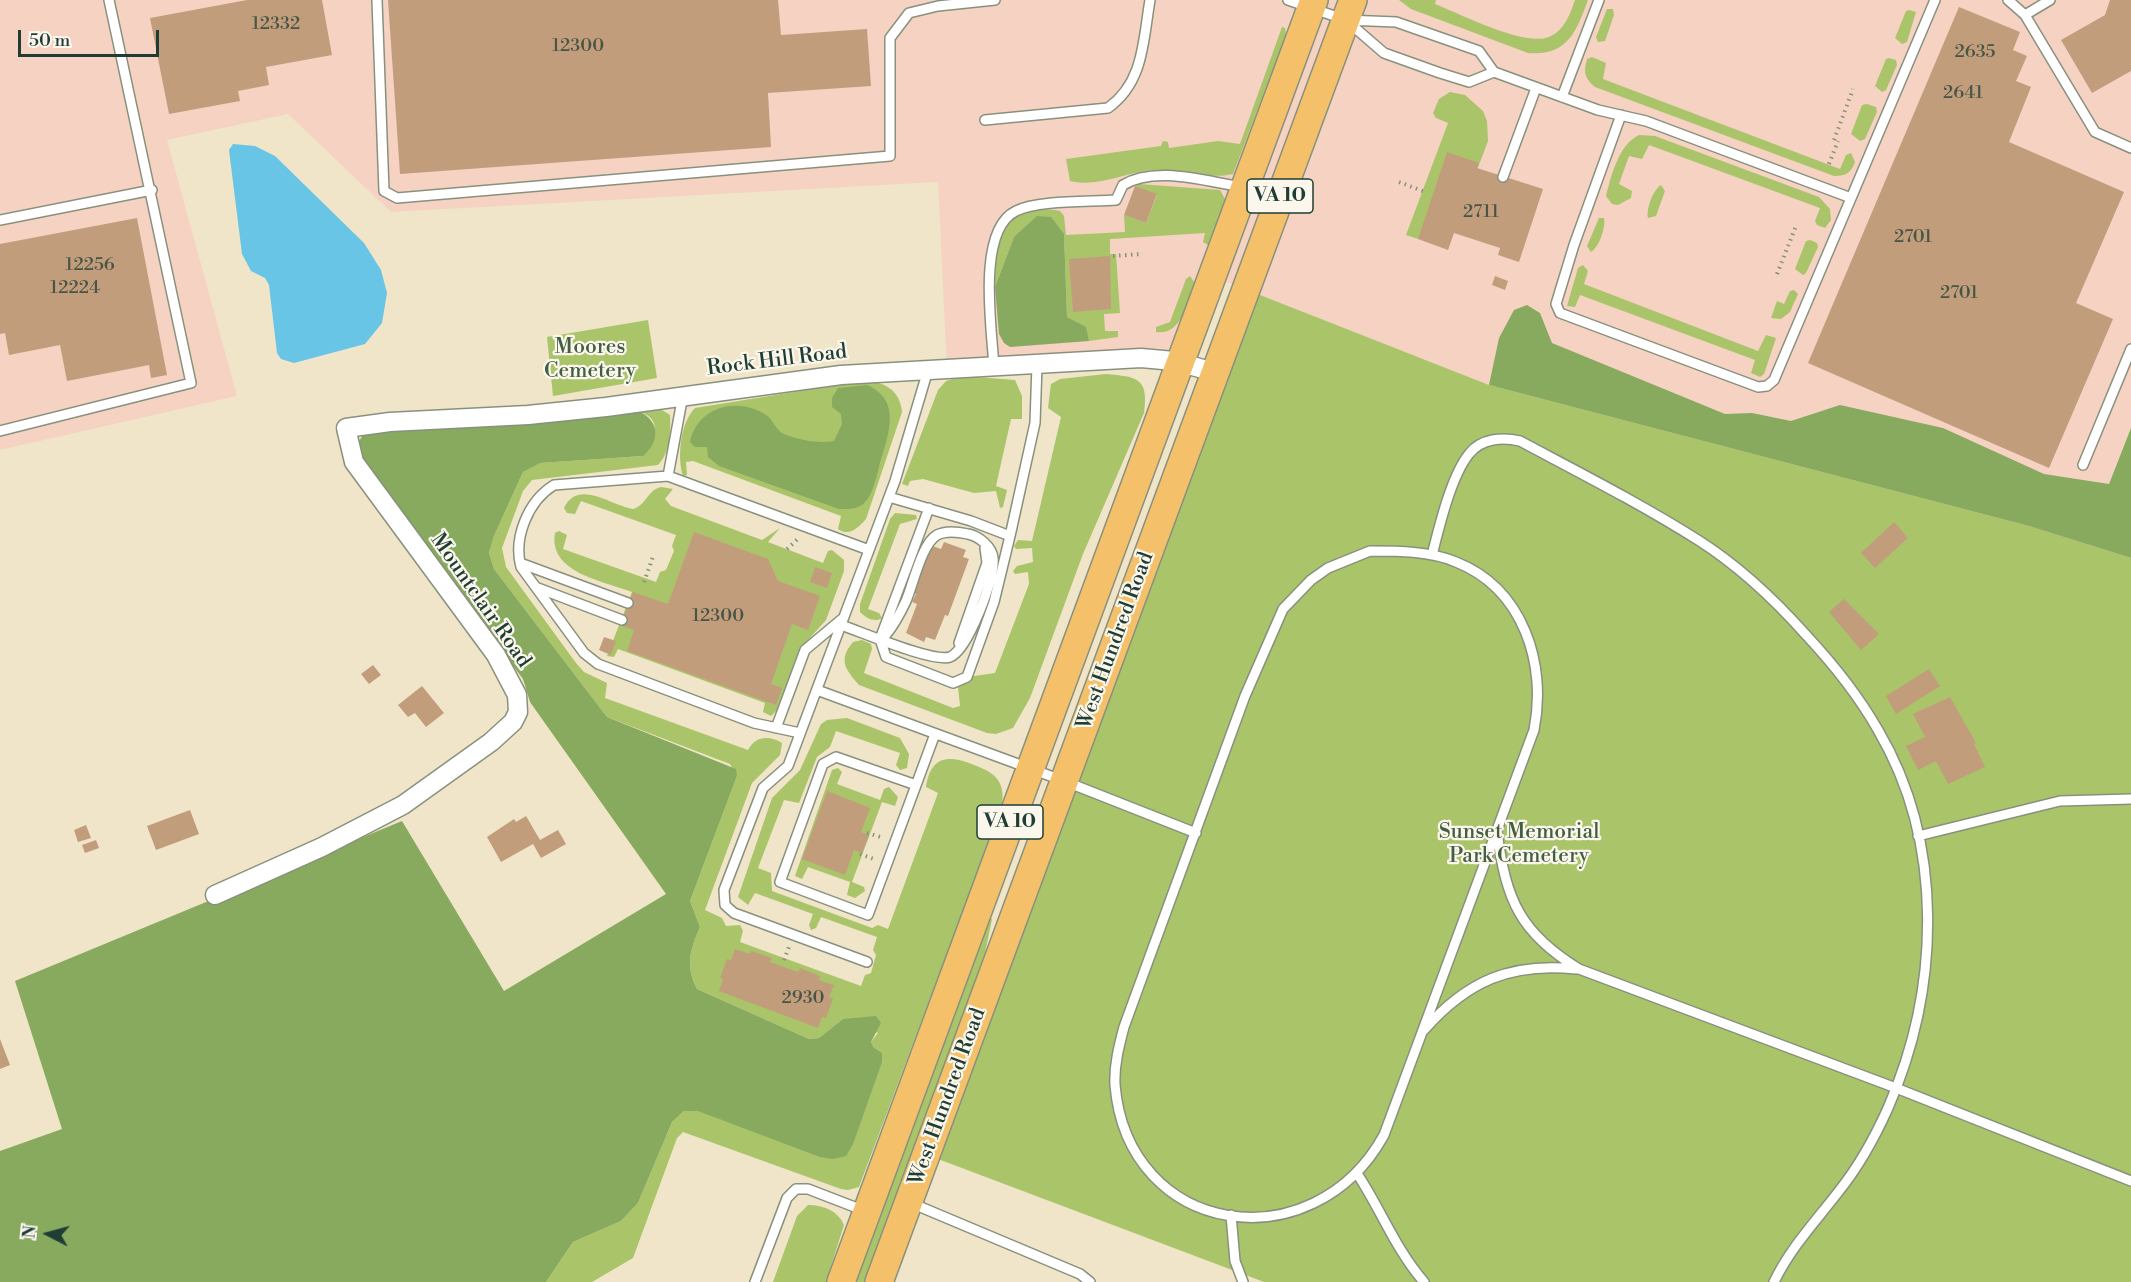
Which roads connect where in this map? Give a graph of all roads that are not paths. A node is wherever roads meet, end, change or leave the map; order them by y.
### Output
1 (109, 0) edge
2 (377, 0) edge
3 (995, 0) edge
4 (1150, 0) edge
5 (1599, 0) edge
6 (1935, 0) edge
7 (2008, 0) edge
8 (2050, 0) edge
9 (1304, 3) edge
10 (1349, 10) edge
11 (2025, 15) junction
12 (1494, 72) junction
13 (1536, 87) junction
14 (1562, 97) junction
15 (1621, 116) junction
16 (985, 120) dead end
17 (2131, 148) edge
18 (1503, 177) dead end
19 (1246, 187) junction
20 (152, 190) junction
21 (1851, 198) junction
22 (0, 220) edge
23 (2131, 349) edge
24 (1181, 363) junction
25 (1037, 365) junction
26 (994, 367) junction
27 (928, 370) junction
28 (1214, 372) junction
29 (683, 395) junction
30 (345, 428) joint
31 (0, 431) edge
32 (2083, 465) dead end
33 (668, 476) junction
34 (889, 496) junction
35 (929, 508) junction
36 (1010, 536) junction
37 (869, 550) junction
38 (1432, 555) junction
39 (520, 563) junction
40 (536, 587) junction
41 (628, 603) dead end
42 (622, 620) dead end
43 (843, 621) junction
44 (880, 639) junction
45 (817, 690) junction
46 (776, 728) junction
47 (800, 733) junction
48 (935, 734) junction
49 (1030, 768) junction
50 (1064, 781) junction
51 (916, 785) junction
52 (2131, 799) edge
53 (1497, 830) junction
54 (1196, 834) junction
55 (1918, 836) junction
56 (215, 895) dead end
57 (867, 962) dead end
58 (1579, 969) junction
59 (1421, 1034) junction
60 (1896, 1088) junction
61 (1358, 1175) junction
62 (2131, 1181) edge
63 (909, 1202) junction
64 (867, 1211) junction
65 (1231, 1215) junction
66 (755, 1282) edge
67 (841, 1282) edge
68 (879, 1282) edge
69 (1090, 1282) edge
70 (1242, 1282) edge
71 (1424, 1282) edge
72 (1774, 1282) edge

1 - 20 lane
2 - 3 lane
4 - 16 lane
5 - 14 lane
6 - 21 lane
7 - 11 lane
8 - 11 lane
9 - 10 lane
9 - 19 main road, West Hundred Road / VA 10
10 - 12 lane
10 - 12 lane
10 - 28 main road, West Hundred Road / VA 10
11 - 17 lane
12 - 13 lane
13 - 14 lane
13 - 18 lane
14 - 15 lane
15 - 21 lane
15 - 21 lane
19 - 24 main road, West Hundred Road / VA 10
19 - 26 lane
20 - 22 lane
20 - 31 lane
23 - 32 lane
24 - 25 street, Rock Hill Road
24 - 28 street, Rock Hill Road
24 - 49 main road, West Hundred Road / VA 10
25 - 26 street, Rock Hill Road
25 - 36 lane
26 - 27 street, Rock Hill Road
27 - 29 street, Rock Hill Road
27 - 34 lane
28 - 50 main road, West Hundred Road / VA 10
29 - 30 street, Rock Hill Road
29 - 33 lane
30 - 56 street, Mountclair Road
33 - 37 lane
33 - 39 lane
34 - 35 lane
34 - 37 lane
35 - 36 lane
35 - 44 lane
36 - 44 lane
37 - 43 lane
38 - 53 lane
38 - 54 lane
38 - 55 lane
39 - 40 lane
39 - 41 lane
40 - 42 lane
40 - 46 lane
43 - 44 lane
43 - 45 lane
43 - 46 lane
44 - 44 lane
45 - 47 lane
45 - 48 lane
46 - 47 lane
47 - 57 lane
48 - 49 lane
48 - 51 lane
49 - 50 lane
49 - 64 main road, West Hundred Road / VA 10
50 - 54 lane
50 - 63 main road, West Hundred Road / VA 10
51 - 51 lane
52 - 55 lane
53 - 58 lane
53 - 59 lane
54 - 65 lane
55 - 60 lane
58 - 59 lane
58 - 60 lane
59 - 61 lane
60 - 62 lane
60 - 72 lane
61 - 65 lane
61 - 71 lane
63 - 68 main road, West Hundred Road / VA 10
63 - 69 lane
64 - 66 lane
64 - 67 main road, West Hundred Road / VA 10
65 - 70 lane

